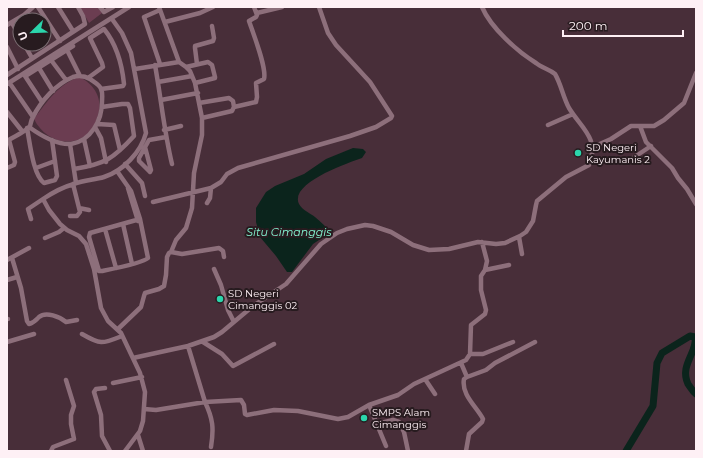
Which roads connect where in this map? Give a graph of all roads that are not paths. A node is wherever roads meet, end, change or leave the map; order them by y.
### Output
1 (38, 7) edge
2 (58, 7) edge
3 (78, 7) edge
4 (100, 7) edge
5 (113, 7) edge
6 (129, 7) edge
7 (213, 7) edge
8 (254, 7) edge
9 (282, 7) edge
10 (319, 7) edge
11 (482, 7) edge
12 (160, 8) edge
13 (257, 13) junction
14 (112, 19) junction
15 (165, 22) junction
16 (212, 26) dead end
17 (73, 32) junction
18 (60, 41) junction
19 (52, 46) edge
20 (73, 46) dead end
21 (7, 47) edge
22 (67, 50) junction
23 (29, 52) edge
24 (41, 52) edge
25 (32, 58) junction
26 (51, 60) junction
27 (179, 62) junction
28 (197, 64) junction
29 (158, 65) junction
30 (186, 67) junction
31 (39, 68) junction
32 (18, 69) junction
33 (135, 69) junction
34 (696, 73) edge
35 (7, 75) edge
36 (25, 76) junction
37 (80, 76) junction
38 (192, 76) junction
39 (88, 78) junction
40 (66, 80) junction
41 (158, 82) junction
42 (195, 83) junction
43 (8, 85) edge
44 (101, 89) junction
45 (53, 91) junction
46 (198, 93) junction
47 (161, 100) junction
48 (42, 102) junction
49 (200, 103) junction
50 (102, 107) junction
51 (234, 108) junction
52 (7, 112) edge
53 (573, 114) junction
54 (33, 117) junction
55 (202, 118) junction
56 (96, 125) junction
57 (548, 125) dead end
58 (181, 126) dead end
59 (640, 126) junction
60 (26, 129) junction
61 (164, 130) junction
62 (166, 137) junction
63 (84, 139) junction
64 (8, 140) edge
65 (52, 140) junction
66 (70, 144) junction
67 (651, 146) junction
68 (9, 147) edge
69 (593, 147) junction
70 (142, 149) junction
71 (120, 150) junction
72 (630, 160) dead end
73 (55, 161) junction
74 (106, 162) junction
75 (125, 164) junction
76 (172, 164) dead end
77 (90, 166) junction
78 (7, 168) edge
79 (36, 168) junction
80 (74, 169) junction
81 (117, 171) junction
82 (75, 183) junction
83 (211, 188) junction
84 (194, 191) junction
85 (146, 196) dead end
86 (43, 199) junction
87 (153, 202) dead end
88 (207, 203) dead end
89 (696, 204) edge
90 (79, 208) junction
91 (89, 210) dead end
92 (70, 216) dead end
93 (31, 219) dead end
94 (139, 220) junction
95 (123, 224) junction
96 (64, 228) junction
97 (105, 229) junction
98 (519, 237) junction
99 (44, 238) dead end
100 (482, 242) junction
101 (29, 248) dead end
102 (171, 252) junction
103 (522, 254) dead end
104 (224, 257) dead end
105 (9, 259) edge
106 (132, 264) junction
107 (509, 265) dead end
108 (116, 268) junction
109 (214, 269) dead end
110 (485, 270) junction
111 (17, 277) junction
112 (7, 280) edge
113 (77, 320) dead end
114 (234, 322) junction
115 (118, 329) junction
116 (34, 334) dead end
117 (82, 334) dead end
118 (122, 336) junction
119 (7, 342) edge
120 (203, 342) junction
121 (513, 342) dead end
122 (535, 342) dead end
123 (274, 344) dead end
124 (188, 346) junction
125 (470, 354) junction
126 (133, 358) junction
127 (461, 363) junction
128 (142, 377) junction
129 (467, 377) junction
130 (425, 379) junction
131 (66, 380) dead end
132 (114, 383) dead end
133 (105, 388) dead end
134 (435, 394) dead end
135 (205, 402) junction
136 (369, 405) junction
137 (144, 409) junction
138 (376, 424) junction
139 (138, 435) junction
140 (386, 446) dead end
141 (210, 447) dead end
142 (51, 451) edge
143 (110, 451) edge
144 (125, 451) edge
145 (143, 451) edge
146 (408, 451) edge
147 (466, 451) edge

1 - 18 street
2 - 17 street
3 - 17 street
4 - 5 street
6 - 14 street
7 - 15 street
8 - 13 street
9 - 13 street
10 - 83 street
11 - 53 street
12 - 15 street
12 - 29 street
13 - 51 street
14 - 33 street
14 - 43 street
15 - 27 street
16 - 28 street
17 - 18 street
18 - 19 street
20 - 22 street
21 - 32 street
22 - 26 street
22 - 37 street
23 - 25 street
24 - 25 street
25 - 32 street
26 - 31 street
26 - 40 street
27 - 29 street
27 - 30 street
28 - 30 street
28 - 42 street
29 - 33 street
29 - 41 street
30 - 38 street
31 - 36 street
31 - 45 street
32 - 35 street
33 - 70 street
34 - 59 street
36 - 43 street
36 - 48 street
37 - 39 street
37 - 40 street
38 - 41 street
38 - 42 street
39 - 44 street
39 - 44 street
40 - 45 street
41 - 47 street
42 - 46 street
43 - 54 street
44 - 50 street
45 - 48 street
46 - 47 street
46 - 49 street
47 - 61 street
48 - 54 street
49 - 51 street
49 - 55 street
50 - 56 street
50 - 71 street
51 - 55 street
52 - 60 street
53 - 57 street
53 - 69 street
54 - 60 street
55 - 84 street
56 - 63 street
56 - 71 street
56 - 74 street
58 - 61 street
59 - 67 street
59 - 69 street
60 - 64 street
60 - 65 street
60 - 79 street
61 - 62 street
62 - 70 street
62 - 76 street
63 - 66 street
63 - 77 street
64 - 68 street
65 - 66 street
65 - 73 street
66 - 80 street
67 - 72 street
67 - 89 street
68 - 78 street
69 - 98 street
70 - 75 street
71 - 74 street
73 - 79 street
73 - 79 street
74 - 77 street
75 - 81 street
75 - 85 street
77 - 80 street
80 - 82 street
81 - 82 street
81 - 94 street
82 - 86 street
82 - 90 street
83 - 84 street
83 - 88 street
84 - 87 street
84 - 102 street
86 - 93 street
86 - 96 street
90 - 91 street
90 - 92 street
94 - 95 street
94 - 106 street
95 - 97 street
95 - 106 street
96 - 99 street
96 - 115 street
97 - 108 street
97 - 108 street
98 - 100 street
98 - 103 street
100 - 110 street
100 - 114 street
101 - 105 street
102 - 104 street
102 - 115 street
105 - 111 street
106 - 108 street
107 - 110 street
109 - 114 street
110 - 125 street
111 - 112 street
111 - 113 street
114 - 120 street
115 - 118 street
116 - 119 street
117 - 118 street
118 - 126 street
120 - 123 street
120 - 124 street
121 - 125 street
122 - 129 street
124 - 126 street
124 - 135 street
125 - 127 street
126 - 128 street
127 - 129 street
127 - 130 street
128 - 132 street
128 - 137 street
129 - 147 street
130 - 134 street
130 - 136 street
131 - 142 street
133 - 143 street
135 - 136 street
135 - 137 street
135 - 141 street
136 - 138 street
137 - 139 street
138 - 140 street
138 - 146 street
139 - 144 street
139 - 145 street

